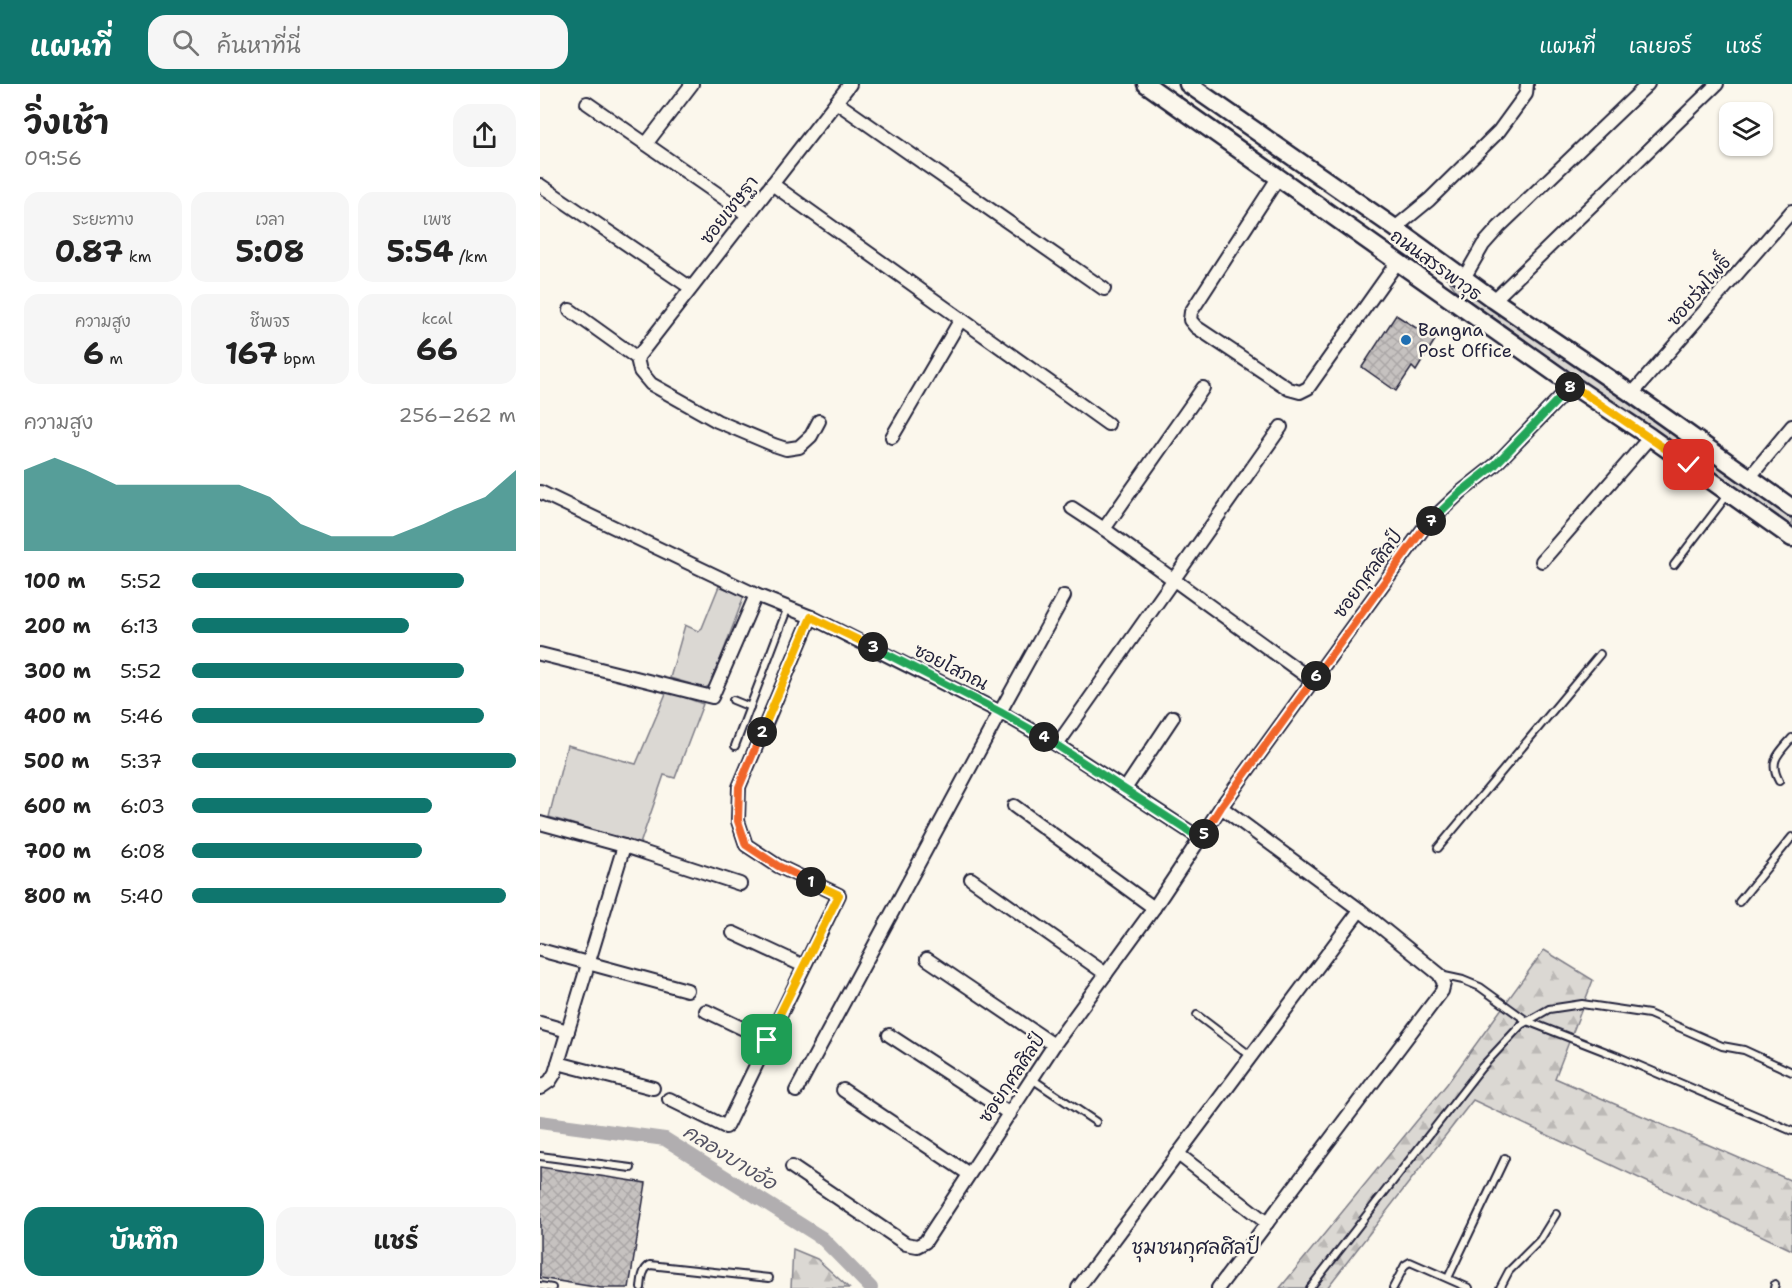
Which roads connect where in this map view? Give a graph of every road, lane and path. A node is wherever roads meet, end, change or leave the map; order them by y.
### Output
1 (692, 84) edge
2 (850, 84) edge
3 (1146, 84) edge
4 (1189, 84) edge
5 (1527, 84) edge
6 (1648, 84) edge
7 (1717, 84) edge
8 (836, 102) junction
9 (587, 103) dead end
10 (646, 144) junction
11 (1278, 178) junction
12 (772, 184) junction
13 (540, 185) edge
14 (1792, 211) edge
15 (748, 215) junction
16 (1395, 228) junction
17 (1436, 257) junction
18 (1398, 261) junction
19 (1464, 278) junction
20 (1422, 279) junction
21 (691, 288) junction
22 (1104, 290) dead end
23 (1494, 300) junction
24 (570, 310) dead end
25 (961, 319) junction
26 (637, 358) junction
27 (1572, 385) junction
28 (1203, 388) dead end
29 (1632, 394) junction
30 (819, 421) dead end
31 (1108, 424) dead end
32 (1792, 426) edge
33 (1281, 427) dead end
34 (892, 437) dead end
35 (1650, 437) junction
36 (1749, 478) junction
37 (540, 492) edge
38 (1729, 493) junction
39 (1072, 508) dead end
40 (1792, 508) edge
41 (1104, 529) junction
42 (1792, 538) edge
43 (1542, 561) dead end
44 (1674, 565) dead end
45 (1173, 579) junction
46 (756, 595) junction
47 (1064, 596) dead end
48 (788, 607) junction
49 (811, 617) junction
50 (540, 654) edge
51 (1600, 654) dead end
52 (1313, 681) junction
53 (733, 700) dead end
54 (750, 707) junction
55 (1000, 712) junction
56 (1173, 717) dead end
57 (1792, 738) edge
58 (1057, 745) junction
59 (735, 746) dead end
60 (1779, 781) dead end
61 (1125, 789) junction
62 (1014, 807) dead end
63 (1221, 807) junction
64 (540, 823) edge
65 (1792, 837) edge
66 (1201, 839) junction
67 (624, 846) junction
68 (1438, 848) dead end
69 (971, 879) dead end
70 (740, 884) dead end
71 (1739, 902) dead end
72 (1154, 908) junction
73 (1360, 910) junction
74 (733, 933) dead end
75 (540, 950) edge
76 (927, 959) dead end
77 (588, 963) junction
78 (804, 966) junction
79 (1106, 974) junction
80 (1439, 975) junction
81 (687, 990) dead end
82 (706, 1011) dead end
83 (1197, 1015) dead end
84 (1527, 1022) junction
85 (540, 1023) edge
86 (568, 1031) junction
87 (889, 1035) dead end
88 (767, 1040) junction
89 (1054, 1045) junction
90 (1251, 1056) junction
91 (558, 1063) junction
92 (1792, 1072) edge
93 (1032, 1079) junction
94 (540, 1088) edge
95 (653, 1088) dead end
96 (843, 1090) dead end
97 (795, 1091) dead end
98 (669, 1099) dead end
99 (1010, 1114) junction
100 (1096, 1122) dead end
101 (1792, 1131) edge
102 (1178, 1154) junction
103 (540, 1156) edge
104 (1505, 1158) dead end
105 (792, 1167) dead end
106 (631, 1168) dead end
107 (969, 1174) junction
108 (1556, 1214) dead end
109 (1267, 1223) junction
110 (769, 1278) dead end
111 (1448, 1278) junction
112 (540, 1286) edge
113 (552, 1288) edge
114 (641, 1288) edge
115 (1078, 1288) edge
116 (1218, 1288) edge
117 (1310, 1288) edge
118 (1393, 1288) edge
119 (1469, 1288) edge
120 (1500, 1288) edge

1 - 10 street
2 - 8 street, ซอยเชษฐา
3 - 11 main road, ถนนสรรพาวุธ
4 - 16 main road, ถนนสรรพาวุธ
5 - 16 street
6 - 19 street
7 - 23 street
8 - 12 street, ซอยเชษฐา
8 - 22 street
9 - 10 street
10 - 15 street
11 - 18 main road, ถนนสรรพาวุธ
11 - 18 street
12 - 15 street, ซอยเชษฐา
12 - 25 street
13 - 21 street
14 - 29 street, ซอยร่มโพธิ์
15 - 21 street, ซอยเชษฐา
16 - 17 main road, ถนนสรรพาวุธ
17 - 19 main road, ถนนสรรพาวุธ
17 - 20 main road
18 - 20 main road, ถนนสรรพาวุธ
19 - 23 main road, ถนนสรรพาวุธ
20 - 27 main road, ถนนสรรพาวุธ
21 - 26 street, ซอยเชษฐา
23 - 29 main road, ถนนสรรพาวุธ
24 - 26 street
25 - 31 street
25 - 34 street
26 - 30 street
27 - 35 main road, ถนนสรรพาวุธ
27 - 52 street, ซอยกุศลศิลป์
28 - 41 street
29 - 36 main road, ถนนสรรพาวุธ
32 - 36 street
33 - 45 street
35 - 38 main road, ถนนสรรพาวุธ
35 - 43 street
36 - 40 main road, ถนนสรรพาวุธ
37 - 46 street, ซอยโสภณ
38 - 42 main road, ถนนสรรพาวุธ
38 - 44 lane
39 - 41 street
41 - 45 street
45 - 52 street
45 - 58 street
46 - 48 street, ซอยโสภณ
46 - 50 street
47 - 55 street
48 - 49 street, ซอยโสภณ
48 - 54 lane
49 - 55 street, ซอยโสภณ
49 - 78 street
51 - 68 lane
52 - 63 street, ซอยกุศลศิลป์
53 - 54 lane
54 - 59 lane
55 - 58 street, ซอยโสภณ
55 - 97 street
56 - 61 street
57 - 60 lane
58 - 61 street, ซอยโสภณ
61 - 66 street, ซอยโสภณ
62 - 72 street
63 - 66 street, ซอยกุศลศิลป์
63 - 73 street
64 - 67 street
65 - 71 lane
66 - 72 street, ซอยกุศลศิลป์
67 - 70 street
67 - 77 street
69 - 79 street
72 - 79 street, ซอยกุศลศิลป์
73 - 80 street
73 - 90 street
74 - 78 street
75 - 77 street
76 - 89 street
77 - 81 street
77 - 86 street
78 - 88 street
79 - 89 street, ซอยกุศลศิลป์
80 - 84 lane
80 - 109 street
82 - 88 street
83 - 90 lane
84 - 92 lane
84 - 101 lane
84 - 117 lane
85 - 86 street
86 - 91 street
87 - 99 street
88 - 98 street
89 - 93 street, ซอยกุศลศิลป์
90 - 102 street
91 - 94 street
91 - 95 street
93 - 99 street, ซอยกุศลศิลป์
93 - 100 lane
96 - 107 street
99 - 107 street, ซอยกุศลศิลป์
102 - 109 street
102 - 115 street
103 - 106 lane
104 - 111 lane
105 - 107 street, ซอยกุศลศิลป์
108 - 120 lane
109 - 116 street
110 - 114 lane
111 - 118 lane
111 - 119 lane
112 - 113 lane

